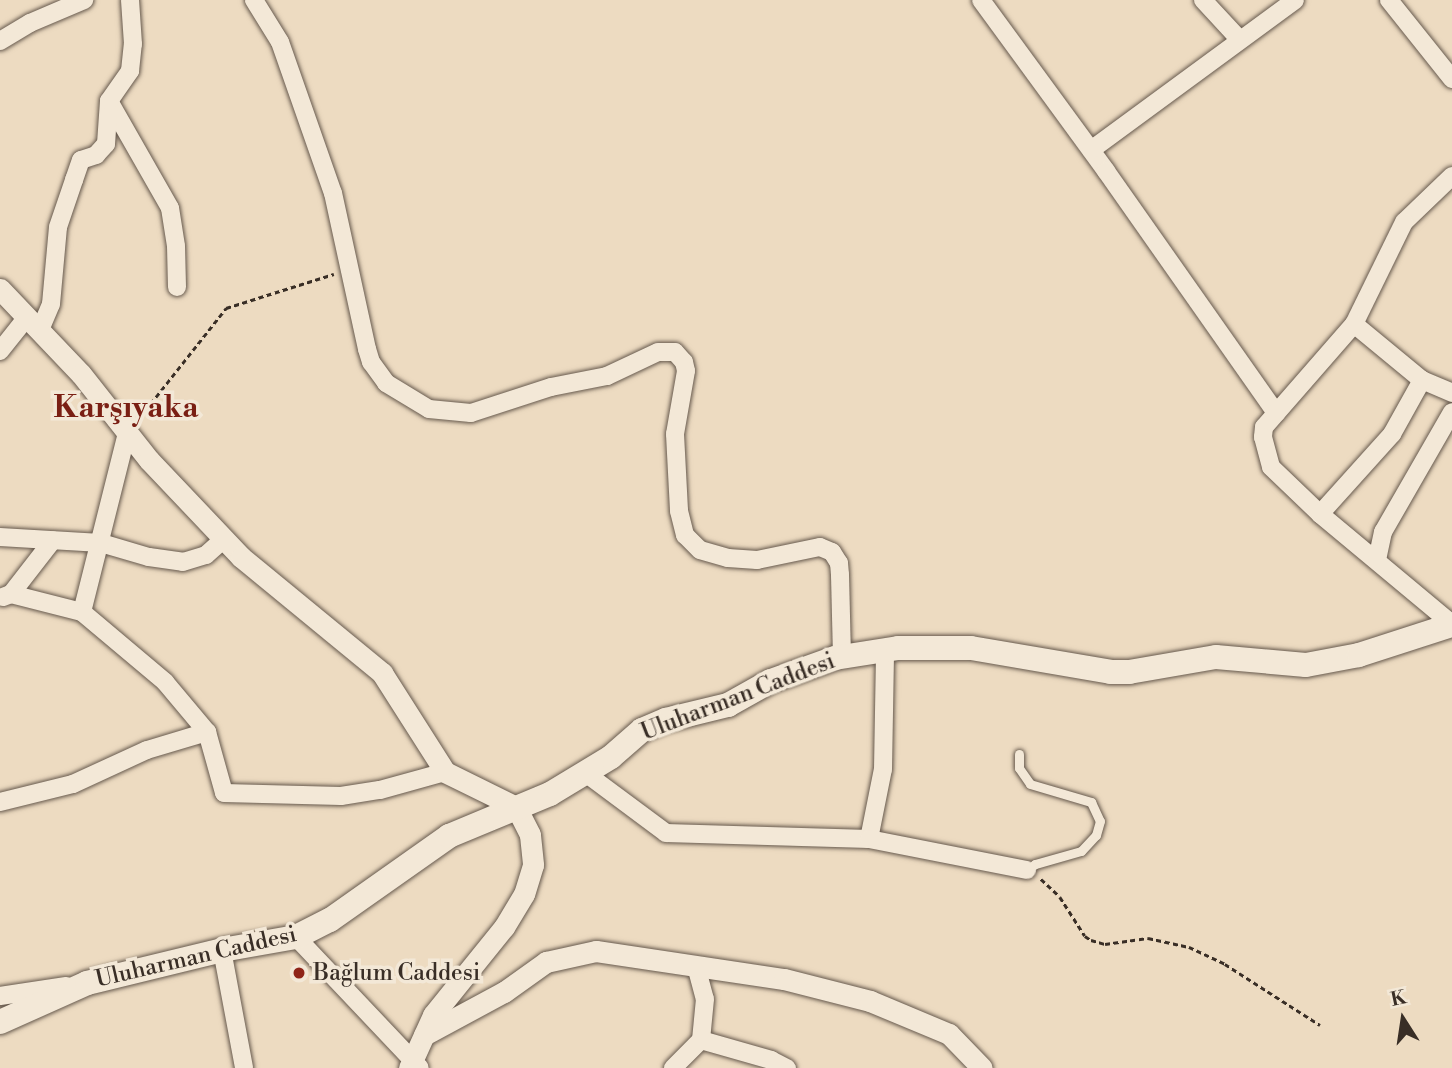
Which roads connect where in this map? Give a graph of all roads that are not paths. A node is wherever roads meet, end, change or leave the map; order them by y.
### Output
1 (84, 0) edge
2 (130, 0) edge
3 (254, 0) edge
4 (981, 0) edge
5 (1203, 0) edge
6 (1295, 0) edge
7 (1389, 0) edge
8 (1240, 40) junction
9 (0, 41) edge
10 (1452, 79) edge
11 (109, 101) junction
12 (1091, 150) junction
13 (1452, 176) edge
14 (177, 287) dead end
15 (0, 289) edge
16 (34, 324) junction
17 (1354, 324) junction
18 (0, 351) edge
19 (1422, 380) junction
20 (1452, 394) edge
21 (1452, 412) edge
22 (1276, 413) junction
23 (127, 433) junction
24 (1321, 514) junction
25 (0, 537) edge
26 (224, 539) junction
27 (53, 540) junction
28 (101, 543) junction
29 (1377, 560) junction
30 (5, 596) edge
31 (82, 612) junction
32 (1452, 625) edge
33 (885, 650) junction
34 (842, 657) junction
35 (207, 732) junction
36 (1019, 754) dead end
37 (445, 772) junction
38 (584, 772) junction
39 (0, 802) edge
40 (516, 807) junction
41 (869, 839) junction
42 (1027, 870) joint
43 (296, 937) junction
44 (222, 950) junction
45 (696, 966) junction
46 (87, 983) junction
47 (0, 996) edge
48 (0, 1023) edge
49 (424, 1035) junction
50 (701, 1040) junction
51 (414, 1065) edge
52 (244, 1068) edge
53 (673, 1068) edge
54 (787, 1068) edge
55 (982, 1068) edge

1 - 9 street
2 - 11 street
3 - 34 street
4 - 12 street
5 - 8 street
6 - 8 street
7 - 10 street
8 - 12 street
11 - 14 street
11 - 16 street
12 - 22 street
13 - 17 street
15 - 16 street
16 - 18 street
16 - 23 street
17 - 19 street
17 - 22 street
19 - 20 street
19 - 24 street
21 - 29 street
22 - 24 street
23 - 26 street
23 - 28 street
24 - 29 street
25 - 27 street
26 - 28 street
26 - 37 street
27 - 28 street
27 - 30 street
28 - 31 street
29 - 32 street
30 - 31 street
31 - 35 street
32 - 33 main road, Uluharman Caddesi
33 - 34 main road, Uluharman Caddesi
33 - 41 street
34 - 38 main road, Uluharman Caddesi
35 - 37 street
35 - 39 street
36 - 42 lane
37 - 40 street
38 - 40 main road, Uluharman Caddesi
38 - 41 street
40 - 43 main road, Uluharman Caddesi
40 - 49 street
41 - 42 street
43 - 44 main road, Uluharman Caddesi
43 - 51 street
44 - 46 main road, Uluharman Caddesi
44 - 52 street
45 - 49 street
45 - 50 street
45 - 55 street
46 - 47 street
46 - 48 main road, Uluharman Caddesi
49 - 51 street
50 - 53 street
50 - 54 street

